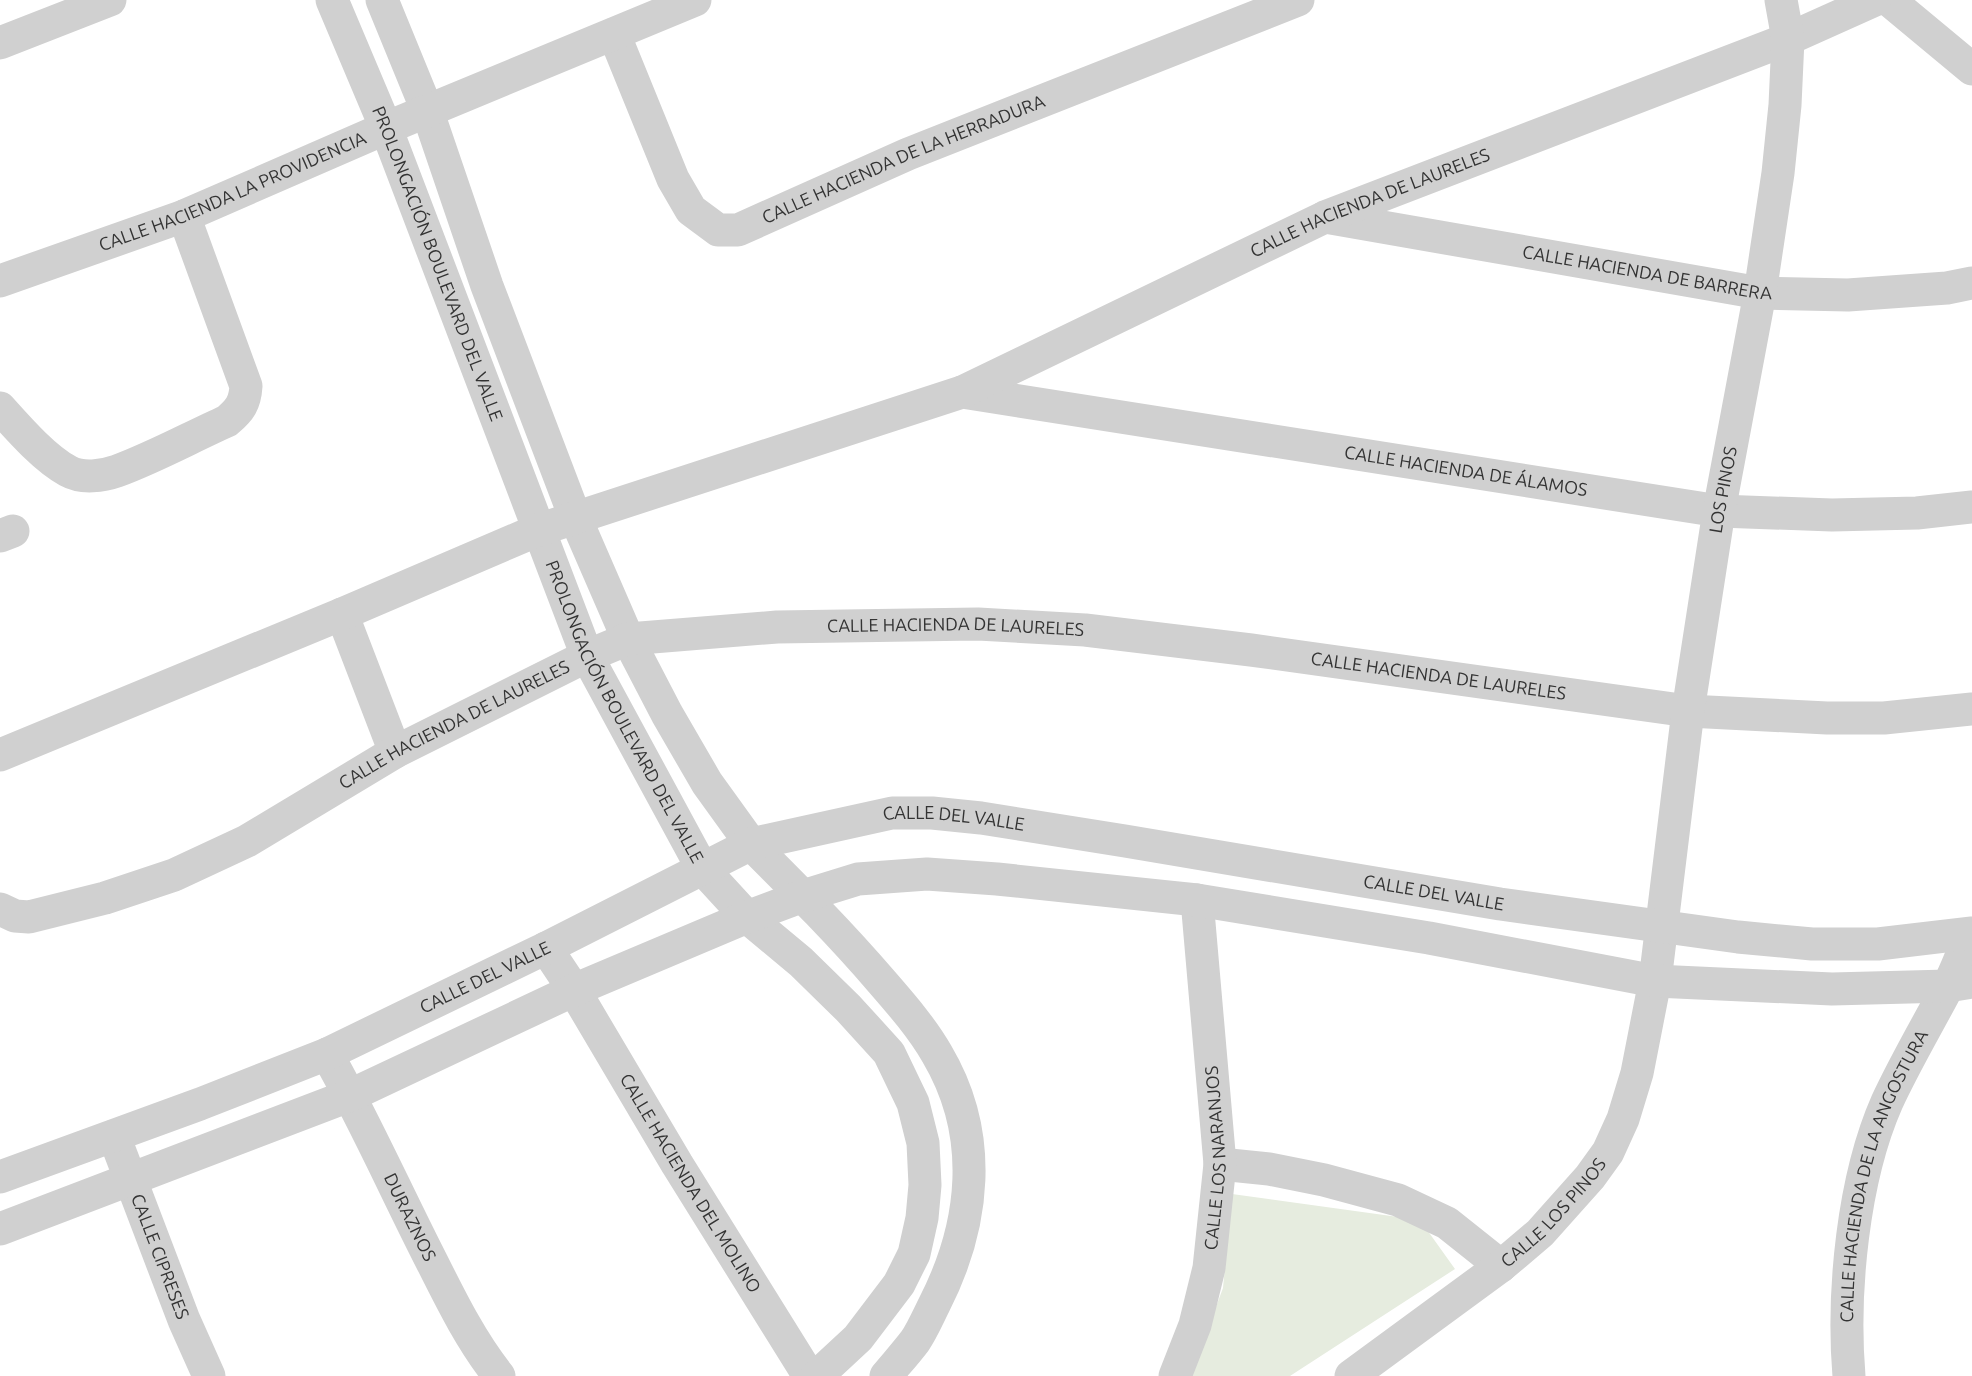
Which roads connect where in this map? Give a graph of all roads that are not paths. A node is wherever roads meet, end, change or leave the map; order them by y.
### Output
1 (110, 0) edge
2 (332, 0) edge
3 (382, 0) edge
4 (695, 0) edge
5 (1298, 0) edge
6 (1781, 0) edge
7 (1875, 0) edge
8 (1889, 0) edge
9 (614, 34) junction
10 (1788, 39) junction
11 (0, 44) edge
12 (1972, 69) edge
13 (427, 110) junction
14 (386, 128) junction
15 (184, 216) junction
16 (1325, 217) junction
17 (0, 281) edge
18 (1972, 283) edge
19 (1760, 293) junction
20 (962, 392) junction
21 (0, 408) edge
22 (1972, 507) edge
23 (1719, 511) junction
24 (575, 517) junction
25 (538, 530) junction
26 (342, 614) junction
27 (628, 639) junction
28 (587, 656) junction
29 (1972, 709) edge
30 (1688, 711) junction
31 (395, 752) junction
32 (0, 755) edge
33 (751, 844) junction
34 (702, 868) junction
35 (803, 896) junction
36 (1197, 900) junction
37 (0, 909) edge
38 (747, 917) junction
39 (1663, 927) junction
40 (1971, 933) edge
41 (546, 948) junction
42 (1655, 981) junction
43 (1960, 984) edge
44 (574, 990) junction
45 (327, 1054) junction
46 (351, 1095) junction
47 (114, 1136) junction
48 (1220, 1164) junction
49 (0, 1177) edge
50 (130, 1180) junction
51 (0, 1229) edge
52 (1501, 1266) junction
53 (208, 1376) edge
54 (499, 1376) edge
55 (809, 1376) edge
56 (817, 1376) edge
57 (886, 1376) edge
58 (1175, 1376) edge
59 (1351, 1376) edge
60 (1849, 1376) edge

1 - 11 street
2 - 14 street, PROLONGACIÓN BOULEVARD DEL VALLE
3 - 13 street, PROLONGACIÓN BOULEVARD DEL VALLE
4 - 9 street, CALLE HACIENDA LA PROVIDENCIA
5 - 9 street, CALLE HACIENDA DE LA HERRADURA
6 - 10 street, LOS PINOS
7 - 10 street, CALLE HACIENDA DE LAURELES
8 - 12 street
9 - 13 street, CALLE HACIENDA LA PROVIDENCIA
10 - 16 street, CALLE HACIENDA DE LAURELES
10 - 19 street, LOS PINOS
13 - 14 street, CALLE HACIENDA LA PROVIDENCIA
13 - 24 street, PROLONGACIÓN BOULEVARD DEL VALLE
14 - 15 street, CALLE HACIENDA LA PROVIDENCIA
14 - 25 street, PROLONGACIÓN BOULEVARD DEL VALLE
15 - 17 street, CALLE HACIENDA LA PROVIDENCIA
15 - 21 street
16 - 19 street, CALLE HACIENDA DE BARRERA
16 - 20 street, CALLE HACIENDA DE LAURELES
18 - 19 street, CALLE HACIENDA DE BARRERA
19 - 23 street, LOS PINOS
20 - 23 street, CALLE HACIENDA DE ÁLAMOS
20 - 24 street, CALLE HACIENDA DE LAURELES
22 - 23 street, CALLE HACIENDA DE ÁLAMOS
23 - 30 street, LOS PINOS
24 - 25 street, CALLE HACIENDA DE LAURELES
24 - 27 street, PROLONGACIÓN BOULEVARD DEL VALLE
25 - 26 street, CALLE HACIENDA DE LAURELES
25 - 28 street, PROLONGACIÓN BOULEVARD DEL VALLE
26 - 31 street
26 - 32 street, CALLE HACIENDA DE LAURELES
27 - 28 street, CALLE HACIENDA DE LAURELES
27 - 30 street, CALLE HACIENDA DE LAURELES
27 - 33 street, PROLONGACIÓN BOULEVARD DEL VALLE
28 - 31 street, CALLE HACIENDA DE LAURELES
28 - 34 street, PROLONGACIÓN BOULEVARD DEL VALLE
29 - 30 street, CALLE HACIENDA DE LAURELES
30 - 39 street, LOS PINOS
31 - 37 street, CALLE HACIENDA DE LAURELES
33 - 34 street, CALLE DEL VALLE
33 - 35 street, PROLONGACIÓN BOULEVARD DEL VALLE
33 - 39 street, CALLE DEL VALLE
34 - 38 street, PROLONGACIÓN BOULEVARD DEL VALLE
34 - 41 street, CALLE DEL VALLE
35 - 36 street
35 - 38 street
35 - 57 street, PROLONGACIÓN BOULEVARD DEL VALLE
36 - 42 street
36 - 48 street, CALLE LOS NARANJOS
38 - 44 street
38 - 56 street, PROLONGACIÓN BOULEVARD DEL VALLE
39 - 40 street, CALLE DEL VALLE
39 - 42 street, LOS PINOS
40 - 43 street, CALLE HACIENDA DE LA ANGOSTURA
41 - 44 street, CALLE HACIENDA DEL MOLINO
41 - 45 street, CALLE DEL VALLE
42 - 43 street
42 - 52 street, CALLE LOS PINOS
43 - 60 street, CALLE HACIENDA DE LA ANGOSTURA
44 - 46 street
44 - 55 street, CALLE HACIENDA DEL MOLINO
45 - 46 street, DURAZNOS
45 - 47 street, CALLE DEL VALLE
46 - 50 street
46 - 54 street, DURAZNOS
47 - 49 street, CALLE DEL VALLE
47 - 50 street, CALLE CIPRESES
48 - 52 street
48 - 58 street, CALLE LOS NARANJOS
50 - 51 street
50 - 53 street, CALLE CIPRESES
52 - 59 street, CALLE LOS PINOS

